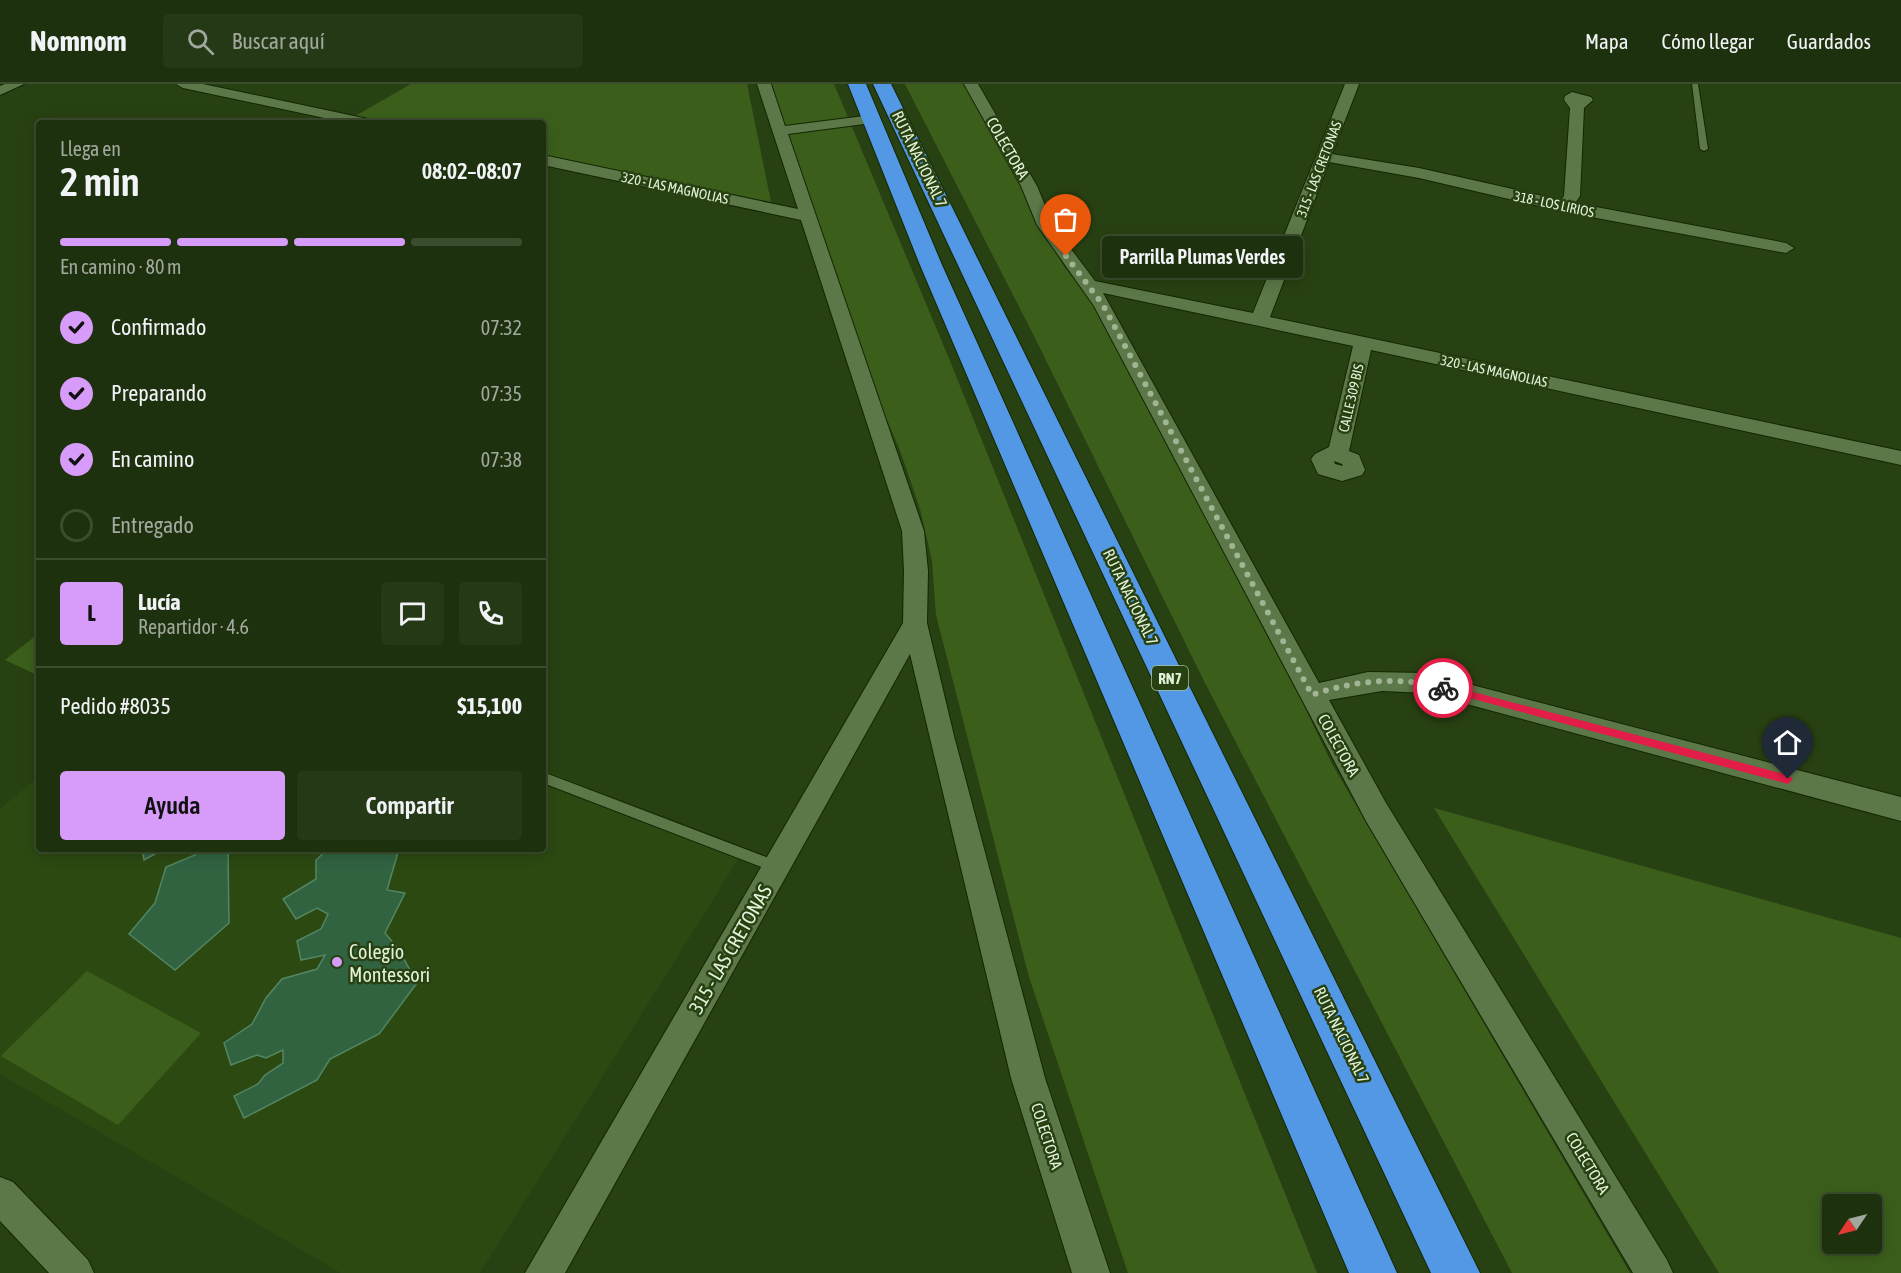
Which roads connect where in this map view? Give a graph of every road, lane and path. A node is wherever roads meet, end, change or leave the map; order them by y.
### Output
1 (17, 84) edge
2 (183, 84) edge
3 (764, 84) edge
4 (857, 84) edge
5 (882, 84) edge
6 (971, 84) edge
7 (1352, 84) edge
8 (1695, 84) edge
9 (0, 91) edge
10 (1577, 107) dead end
11 (873, 119) junction
12 (354, 120) edge
13 (777, 131) junction
14 (1704, 149) dead end
15 (1323, 157) junction
16 (546, 161) edge
17 (1564, 207) junction
18 (806, 216) junction
19 (1786, 248) dead end
20 (1088, 286) junction
21 (1259, 321) junction
22 (1363, 343) junction
23 (1338, 454) dead end
24 (1901, 458) edge
25 (915, 623) junction
26 (1312, 695) junction
27 (546, 778) edge
28 (1901, 809) edge
29 (777, 867) junction
30 (0, 1196) edge
31 (75, 1273) edge
32 (544, 1273) edge
33 (1091, 1273) edge
34 (1373, 1273) edge
35 (1456, 1273) edge
36 (1654, 1273) edge

1 - 9 street
2 - 12 street
3 - 13 street, COLECTORA
4 - 11 highway, RUTA NACIONAL 7
5 - 35 highway, RUTA NACIONAL 7 / RN7
6 - 20 street, COLECTORA
7 - 15 street, 315 - LAS CRETONAS
8 - 14 lane
10 - 17 street
11 - 13 street
11 - 34 highway, RUTA NACIONAL 7
13 - 18 street, COLECTORA
15 - 17 street, 318 - LOS LIRIOS
15 - 21 street, 315 - LAS CRETONAS
16 - 18 street, 320 - LAS MAGNOLIAS
17 - 19 street, 318 - LOS LIRIOS
18 - 25 street, COLECTORA
20 - 21 street, 320 - LAS MAGNOLIAS
20 - 26 street, COLECTORA
21 - 22 street, 320 - LAS MAGNOLIAS
22 - 23 street, CALLE 309 BIS
22 - 24 street, 320 - LAS MAGNOLIAS
25 - 29 street, 315 - LAS CRETONAS
25 - 33 street, COLECTORA
26 - 28 street
26 - 36 street, COLECTORA
27 - 29 lane
29 - 32 street, 315 - LAS CRETONAS
30 - 31 street

